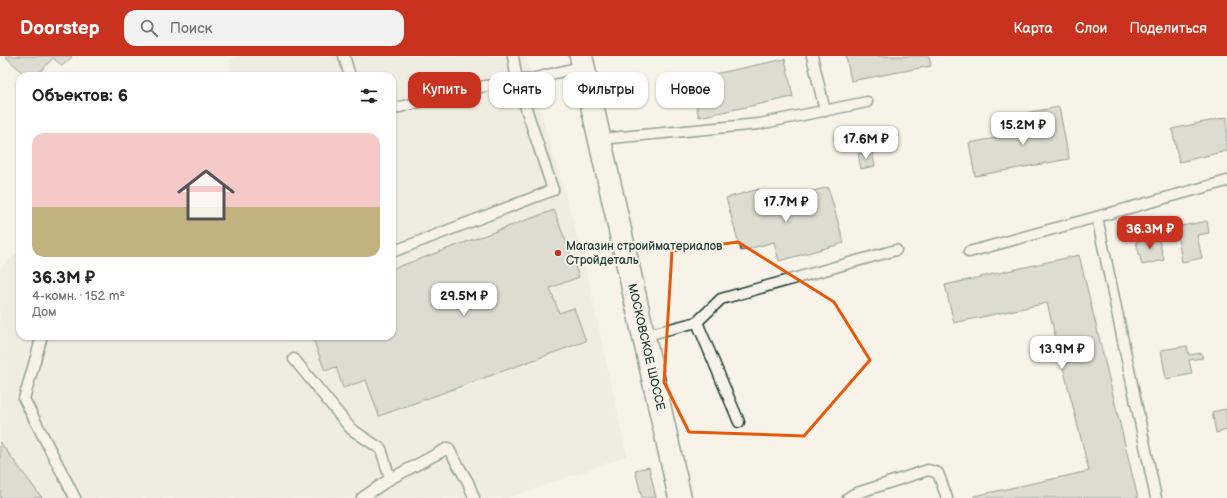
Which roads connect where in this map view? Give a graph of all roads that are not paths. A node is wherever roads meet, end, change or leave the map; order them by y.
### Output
1 (344, 56) edge
2 (513, 56) edge
3 (812, 56) edge
4 (582, 61) edge
5 (349, 72) edge
6 (516, 72) edge
7 (546, 72) edge
8 (489, 85) edge
9 (867, 102) dead end
10 (396, 108) edge
11 (526, 108) edge
12 (825, 111) junction
13 (600, 139) junction
14 (1227, 181) edge
15 (1097, 217) junction
16 (396, 250) edge
17 (896, 250) dead end
18 (969, 252) dead end
19 (697, 322) junction
20 (643, 336) junction
21 (41, 340) edge
22 (294, 359) dead end
23 (739, 422) dead end
24 (390, 479) junction
25 (75, 498) edge
26 (362, 498) edge
27 (474, 498) edge
28 (680, 498) edge
29 (848, 498) edge
30 (947, 498) edge
31 (1156, 498) edge

1 - 5 lane
2 - 6 lane
3 - 12 lane
4 - 7 lane
4 - 13 main road, МОСКОВСКОЕ ШОССЕ
8 - 10 lane
9 - 12 lane
11 - 16 lane
12 - 13 lane
13 - 20 main road, МОСКОВСКОЕ ШОССЕ
14 - 15 lane
15 - 18 lane
15 - 31 lane
17 - 19 lane
19 - 20 lane
19 - 23 lane
20 - 28 main road, МОСКОВСКОЕ ШОССЕ
21 - 25 lane
22 - 24 lane
24 - 26 lane
24 - 27 lane
29 - 30 lane

